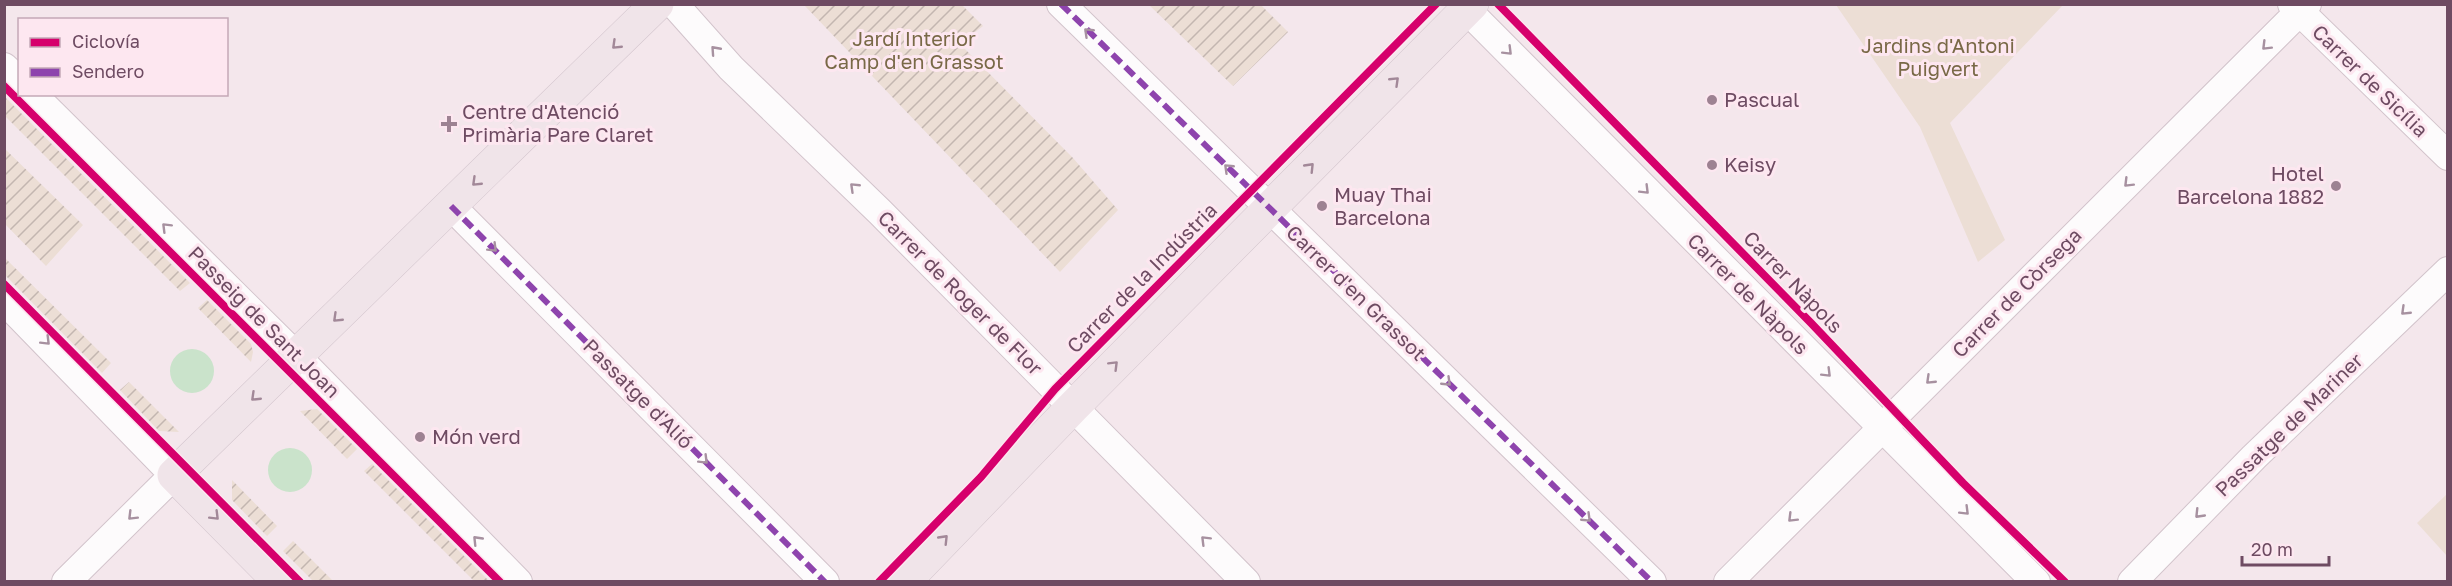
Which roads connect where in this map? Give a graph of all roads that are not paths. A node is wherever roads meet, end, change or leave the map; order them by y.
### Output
1 (657, 4) edge
2 (674, 4) edge
3 (1061, 4) edge
4 (1466, 6) edge
5 (2300, 7) edge
6 (4, 67) edge
7 (18, 80) edge
8 (35, 96) edge
9 (2448, 156) edge
10 (451, 206) junction
11 (1269, 209) junction
12 (2448, 271) edge
13 (4, 300) edge
14 (297, 357) junction
15 (1073, 407) junction
16 (1882, 428) junction
17 (174, 475) junction
18 (66, 582) edge
19 (280, 582) edge
20 (518, 582) edge
21 (825, 582) edge
22 (904, 582) edge
23 (1246, 582) edge
24 (1652, 582) edge
25 (1728, 582) edge
26 (2036, 582) edge
27 (2132, 582) edge

1 -> 10 main road
15 -> 2 street, Carrer de Roger de Flor
11 -> 3 street, Carrer d'en Grassot
11 -> 4 main road
4 -> 16 street, Carrer de Nàpols
5 - 9 street, Carrer de Sicília
5 -> 16 street, Carrer de Còrsega
6 - 7 street
14 -> 8 street, Passeig de Sant Joan
10 -> 14 main road
10 -> 21 street, Passatge d'Alió
15 -> 11 main road
11 -> 24 street, Carrer d'en Grassot
12 -> 27 street, Passatge de Mariner
13 -> 17 street
14 -> 17 main road
20 -> 14 street, Passeig de Sant Joan
22 -> 15 main road
23 -> 15 street, Carrer de Roger de Flor
16 -> 25 street, Carrer de Còrsega
16 -> 26 street, Carrer de Nàpols
17 -> 18 street
17 -> 19 main road

